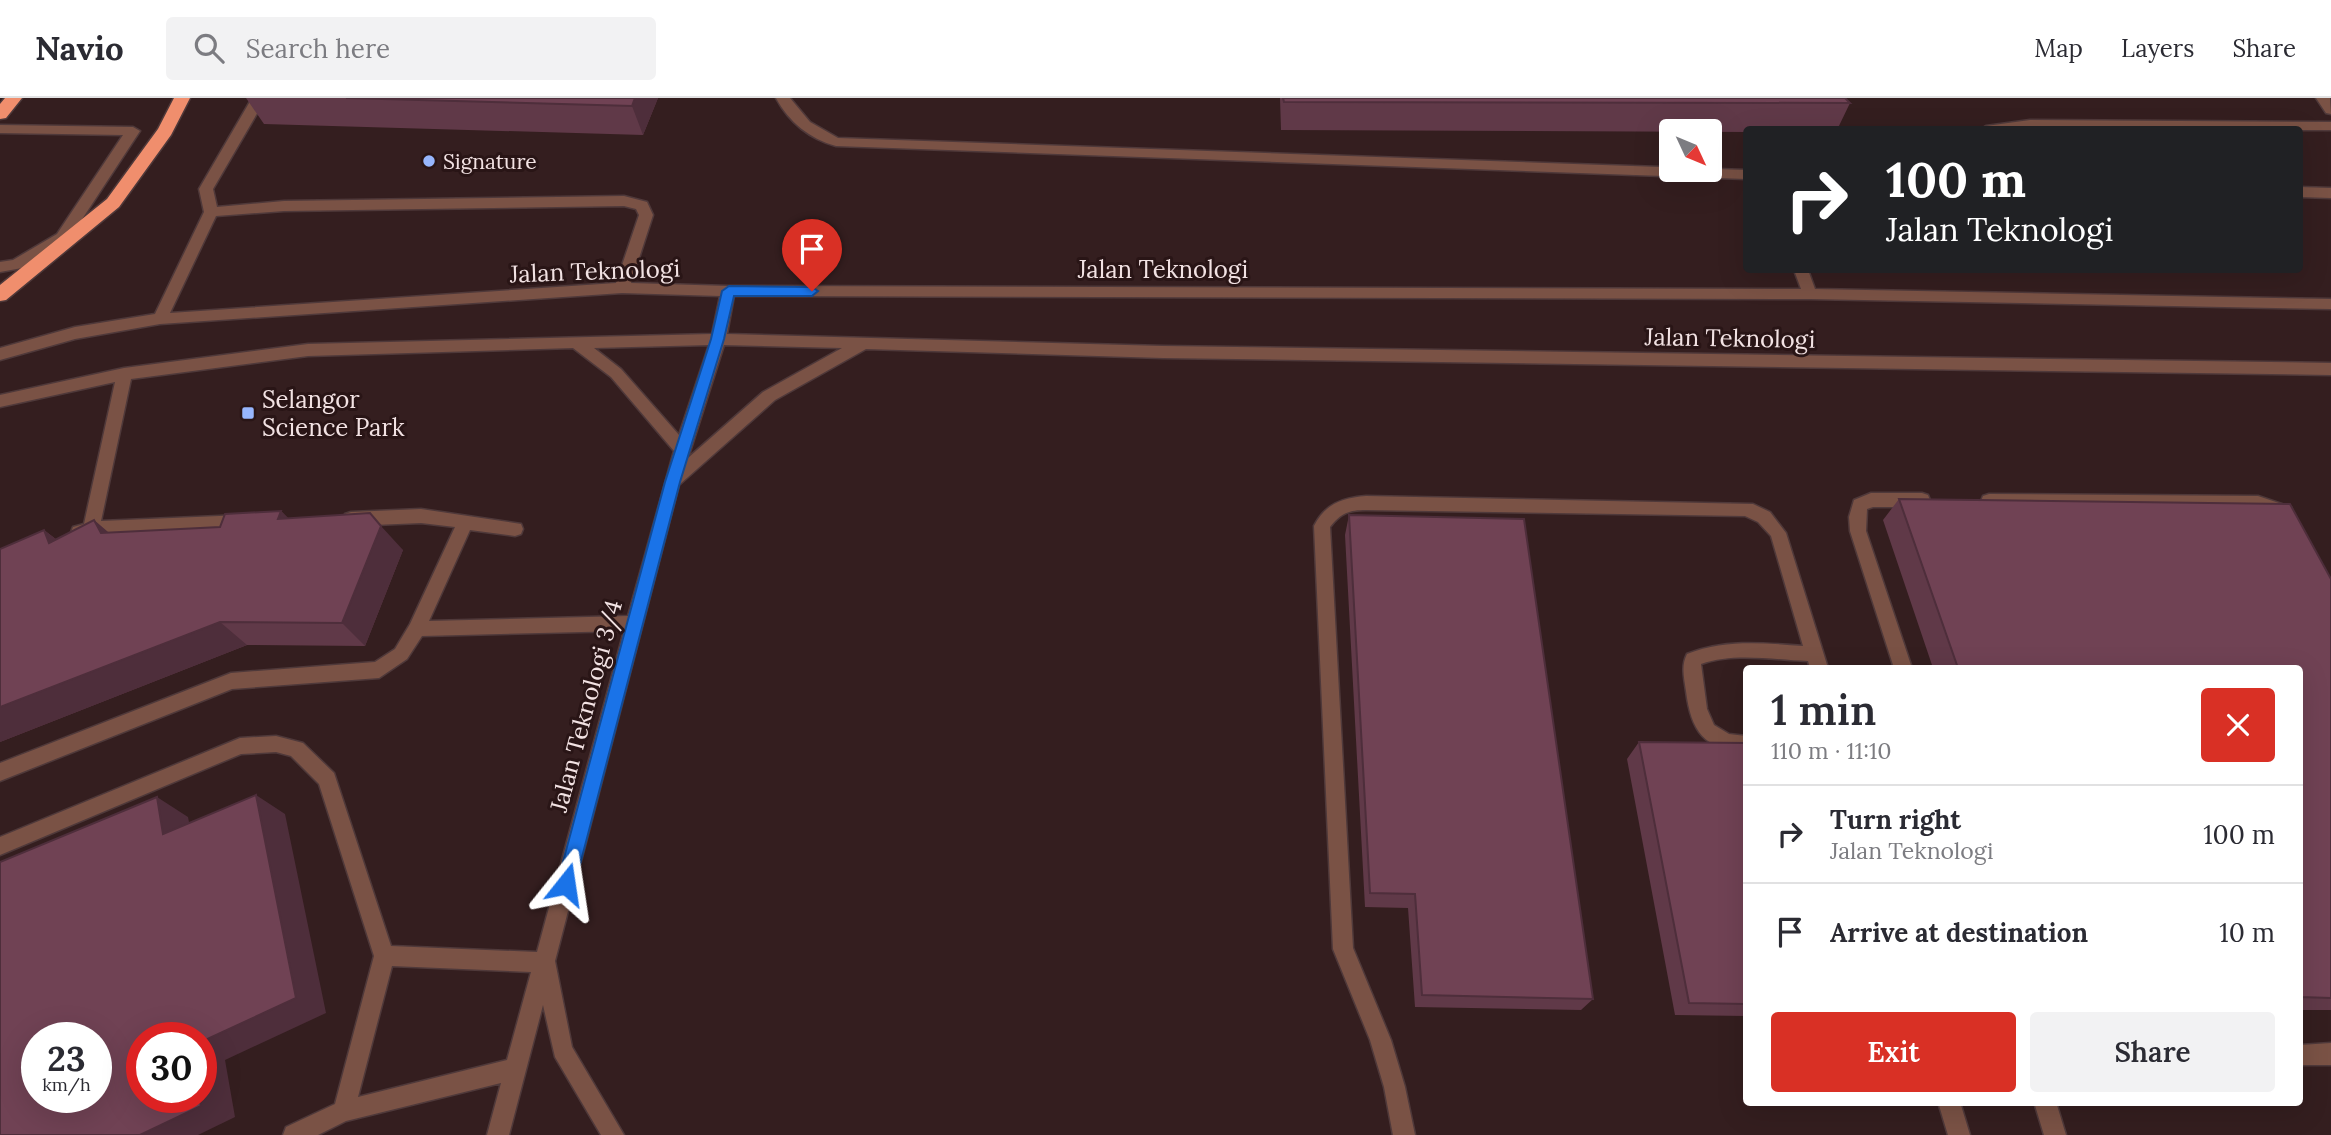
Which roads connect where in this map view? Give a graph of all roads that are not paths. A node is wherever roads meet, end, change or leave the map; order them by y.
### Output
1 (15, 98) edge
2 (182, 98) edge
3 (259, 98) edge
4 (783, 98) edge
5 (2323, 98) edge
6 (2331, 110) edge
7 (0, 114) edge
8 (2015, 126) edge
9 (2231, 126) edge
10 (2303, 127) edge
11 (2331, 127) edge
12 (0, 130) edge
13 (1743, 175) edge
14 (2303, 192) edge
15 (2331, 193) edge
16 (211, 212) junction
17 (0, 267) edge
18 (1802, 273) edge
19 (622, 288) junction
20 (729, 291) junction
21 (1810, 293) junction
22 (0, 295) edge
23 (2331, 304) edge
24 (160, 319) junction
25 (718, 339) junction
26 (575, 342) junction
27 (862, 344) junction
28 (0, 354) edge
29 (2331, 369) edge
30 (124, 374) junction
31 (0, 401) edge
32 (682, 450) junction
33 (672, 482) junction
34 (1940, 500) edge
35 (1968, 500) edge
36 (339, 519) edge
37 (256, 522) edge
38 (466, 522) junction
39 (2300, 526) edge
40 (92, 528) junction
41 (515, 528) dead end
42 (65, 537) edge
43 (635, 623) junction
44 (417, 629) junction
45 (1817, 661) edge
46 (1902, 665) edge
47 (1743, 744) edge
48 (0, 772) edge
49 (0, 846) edge
50 (384, 956) junction
51 (545, 962) junction
52 (2331, 1054) edge
53 (2303, 1055) edge
54 (514, 1069) junction
55 (1950, 1106) edge
56 (2046, 1106) edge
57 (344, 1111) junction
58 (294, 1135) edge
59 (498, 1135) edge
60 (613, 1135) edge
61 (1404, 1135) edge
62 (1959, 1135) edge
63 (2055, 1135) edge

1 - 7 highway
2 - 22 highway
3 - 16 street
4 - 13 street
5 - 6 street
8 - 9 street
10 - 11 street
12 - 17 street
14 - 15 street
16 - 19 street
16 - 24 street
18 - 21 street
19 - 20 street, Jalan Teknologi
19 - 24 street, Jalan Teknologi
20 - 21 street, Jalan Teknologi
20 - 25 street, Jalan Teknologi 3/4
21 - 23 street, Jalan Teknologi
24 - 28 street, Jalan Teknologi
25 - 26 street, Jalan Teknologi
25 - 27 street, Jalan Teknologi
25 - 32 street, Jalan Teknologi 3/4
26 - 30 street, Jalan Teknologi
26 - 32 street
27 - 29 street, Jalan Teknologi
27 - 33 street
30 - 31 street, Jalan Teknologi
30 - 40 street
32 - 33 street, Jalan Teknologi 3/4
33 - 43 street, Jalan Teknologi 3/4
34 - 46 street
35 - 39 street
36 - 38 street
37 - 40 street
38 - 41 street
38 - 44 street
40 - 42 street
43 - 44 street
43 - 51 street, Jalan Teknologi 3/4
44 - 48 street
45 - 47 street
45 - 61 street
49 - 50 street
50 - 51 street
50 - 57 street
51 - 54 street, Jalan Teknologi 3/4
51 - 60 street
52 - 53 street
54 - 57 street
54 - 59 street, Jalan Teknologi 3/4
55 - 62 street
56 - 63 street
57 - 58 street

